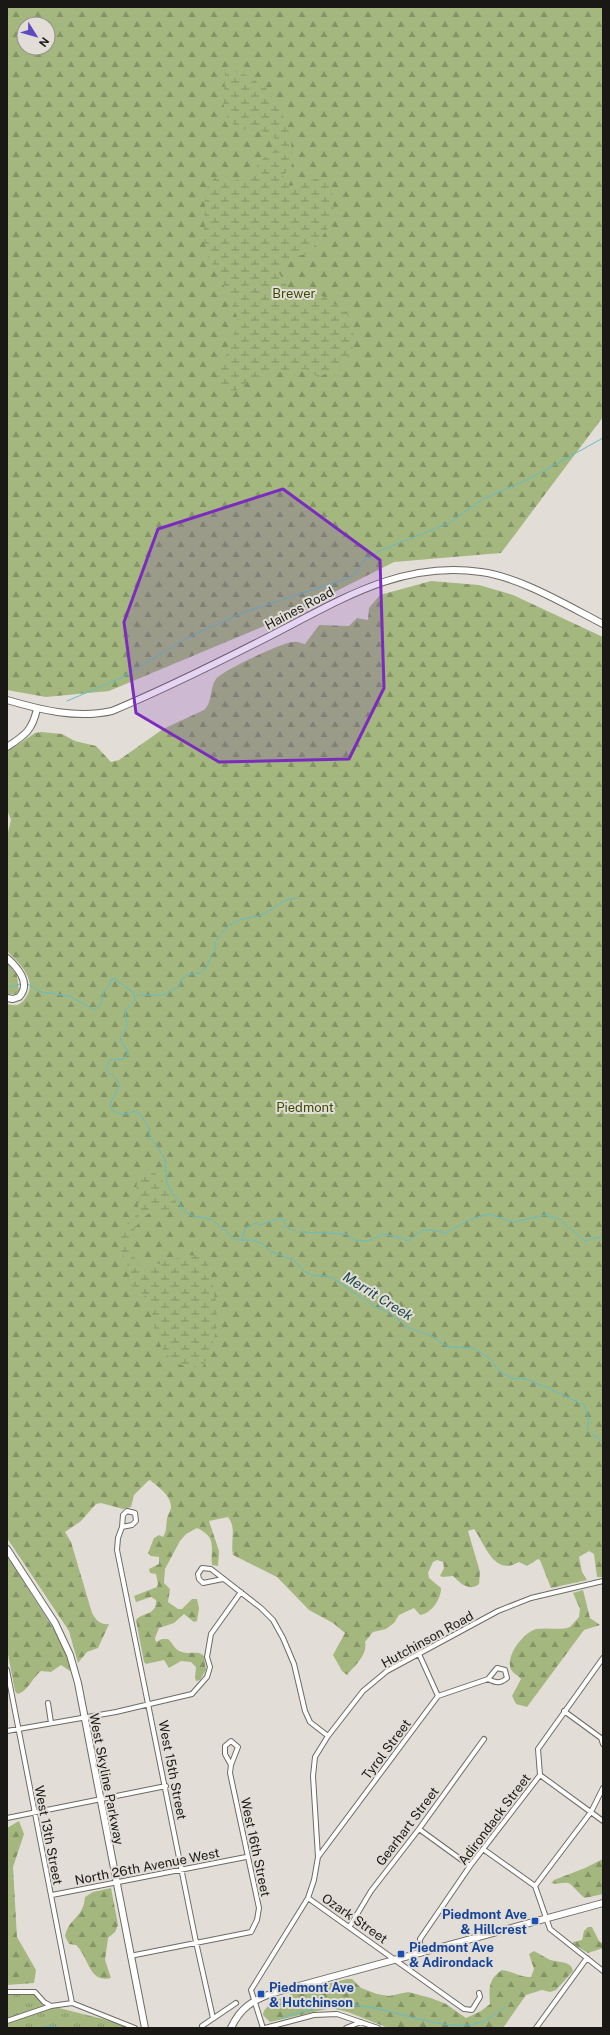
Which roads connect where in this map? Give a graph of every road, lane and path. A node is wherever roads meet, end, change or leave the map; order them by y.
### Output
1 (603, 624) edge
2 (7, 700) edge
3 (37, 709) junction
4 (7, 747) edge
5 (7, 958) edge
6 (7, 998) edge
7 (122, 1527) junction
8 (7, 1550) edge
9 (223, 1579) junction
10 (603, 1582) edge
11 (241, 1592) junction
12 (419, 1654) junction
13 (603, 1658) edge
14 (7, 1670) edge
15 (488, 1679) junction
16 (438, 1696) junction
17 (48, 1703) dead end
18 (149, 1705) junction
19 (564, 1712) junction
20 (84, 1717) junction
21 (51, 1723) junction
22 (18, 1729) junction
23 (7, 1732) edge
24 (328, 1736) junction
25 (484, 1739) dead end
26 (603, 1744) edge
27 (231, 1765) junction
28 (540, 1775) junction
29 (166, 1786) junction
30 (603, 1788) edge
31 (100, 1800) junction
32 (591, 1812) junction
33 (35, 1813) junction
34 (7, 1818) edge
35 (603, 1821) edge
36 (419, 1828) junction
37 (483, 1849) junction
38 (246, 1857) junction
39 (318, 1857) junction
40 (470, 1866) junction
41 (182, 1870) junction
42 (115, 1882) junction
43 (535, 1886) junction
44 (52, 1895) junction
45 (308, 1898) junction
46 (603, 1903) edge
47 (546, 1918) junction
48 (350, 1926) junction
49 (196, 1942) junction
50 (420, 1951) junction
51 (130, 1956) junction
52 (394, 1958) junction
53 (587, 1958) junction
54 (603, 1971) edge
55 (7, 1992) edge
56 (478, 1993) dead end
57 (254, 2000) junction
58 (72, 2003) junction
59 (236, 2003) dead end
60 (51, 2006) junction
61 (214, 2018) junction
62 (7, 2021) edge
63 (362, 2022) junction
64 (202, 2026) dead end
65 (135, 2028) edge
66 (145, 2028) edge
67 (231, 2028) edge
68 (264, 2028) edge
69 (346, 2028) edge
70 (378, 2028) edge
71 (536, 2028) edge

1 - 3 main road, Haines Road
2 - 3 main road, Haines Road
3 - 4 main road
5 - 6 main road
7 - 7 street, West 15th Street
7 - 18 street, West 15th Street
8 - 20 main road, West Skyline Parkway
9 - 9 street
9 - 11 street
10 - 12 street, Hutchinson Road
11 - 18 street
11 - 24 street
12 - 16 street
12 - 24 street, Hutchinson Road
13 - 19 street, Adirondack Street
14 - 22 street, West 13th Street
15 - 15 street
15 - 16 street
16 - 39 street, Tyrol Street
17 - 21 street
18 - 20 street
18 - 29 street, West 15th Street
19 - 26 street
19 - 28 street, Adirondack Street
20 - 21 street
20 - 31 main road, West Skyline Parkway
21 - 22 street
22 - 23 street
22 - 33 street, West 13th Street
24 - 39 street, Hutchinson Road
25 - 36 street, Gearhart Street
27 - 27 street, West 16th Street
27 - 38 street, West 16th Street
28 - 32 street
28 - 37 street, Adirondack Street
29 - 31 street
29 - 41 street, West 15th Street
30 - 32 street
31 - 33 street
31 - 42 main road, West Skyline Parkway
32 - 35 street
32 - 43 street
33 - 34 street
33 - 44 street, West 13th Street
36 - 40 street
36 - 48 street, Gearhart Street
37 - 40 street, Adirondack Street
37 - 43 street
38 - 41 street, North 26th Avenue West
38 - 49 street, West 16th Street
39 - 45 street, Hutchinson Road
40 - 50 street, Adirondack Street
41 - 42 street, North 26th Avenue West
41 - 49 street, West 15th Street
42 - 44 street, North 26th Avenue West
42 - 51 main road, West Skyline Parkway
43 - 47 street
44 - 58 street, West 13th Street
45 - 48 street, Ozark Street
45 - 57 street, Hutchinson Road
46 - 47 main road
47 - 50 main road
47 - 53 street
48 - 52 street, Ozark Street
49 - 51 street
49 - 61 street, West 15th Street
50 - 52 main road
51 - 66 main road, West Skyline Parkway
52 - 56 street, Ozark Street
52 - 57 main road
53 - 54 street
53 - 71 street
55 - 60 street
57 - 67 main road
57 - 68 street, Hutchinson Road
58 - 60 street
58 - 65 street
59 - 61 street
60 - 62 street
61 - 64 street
63 - 68 street
63 - 69 street
63 - 70 street

